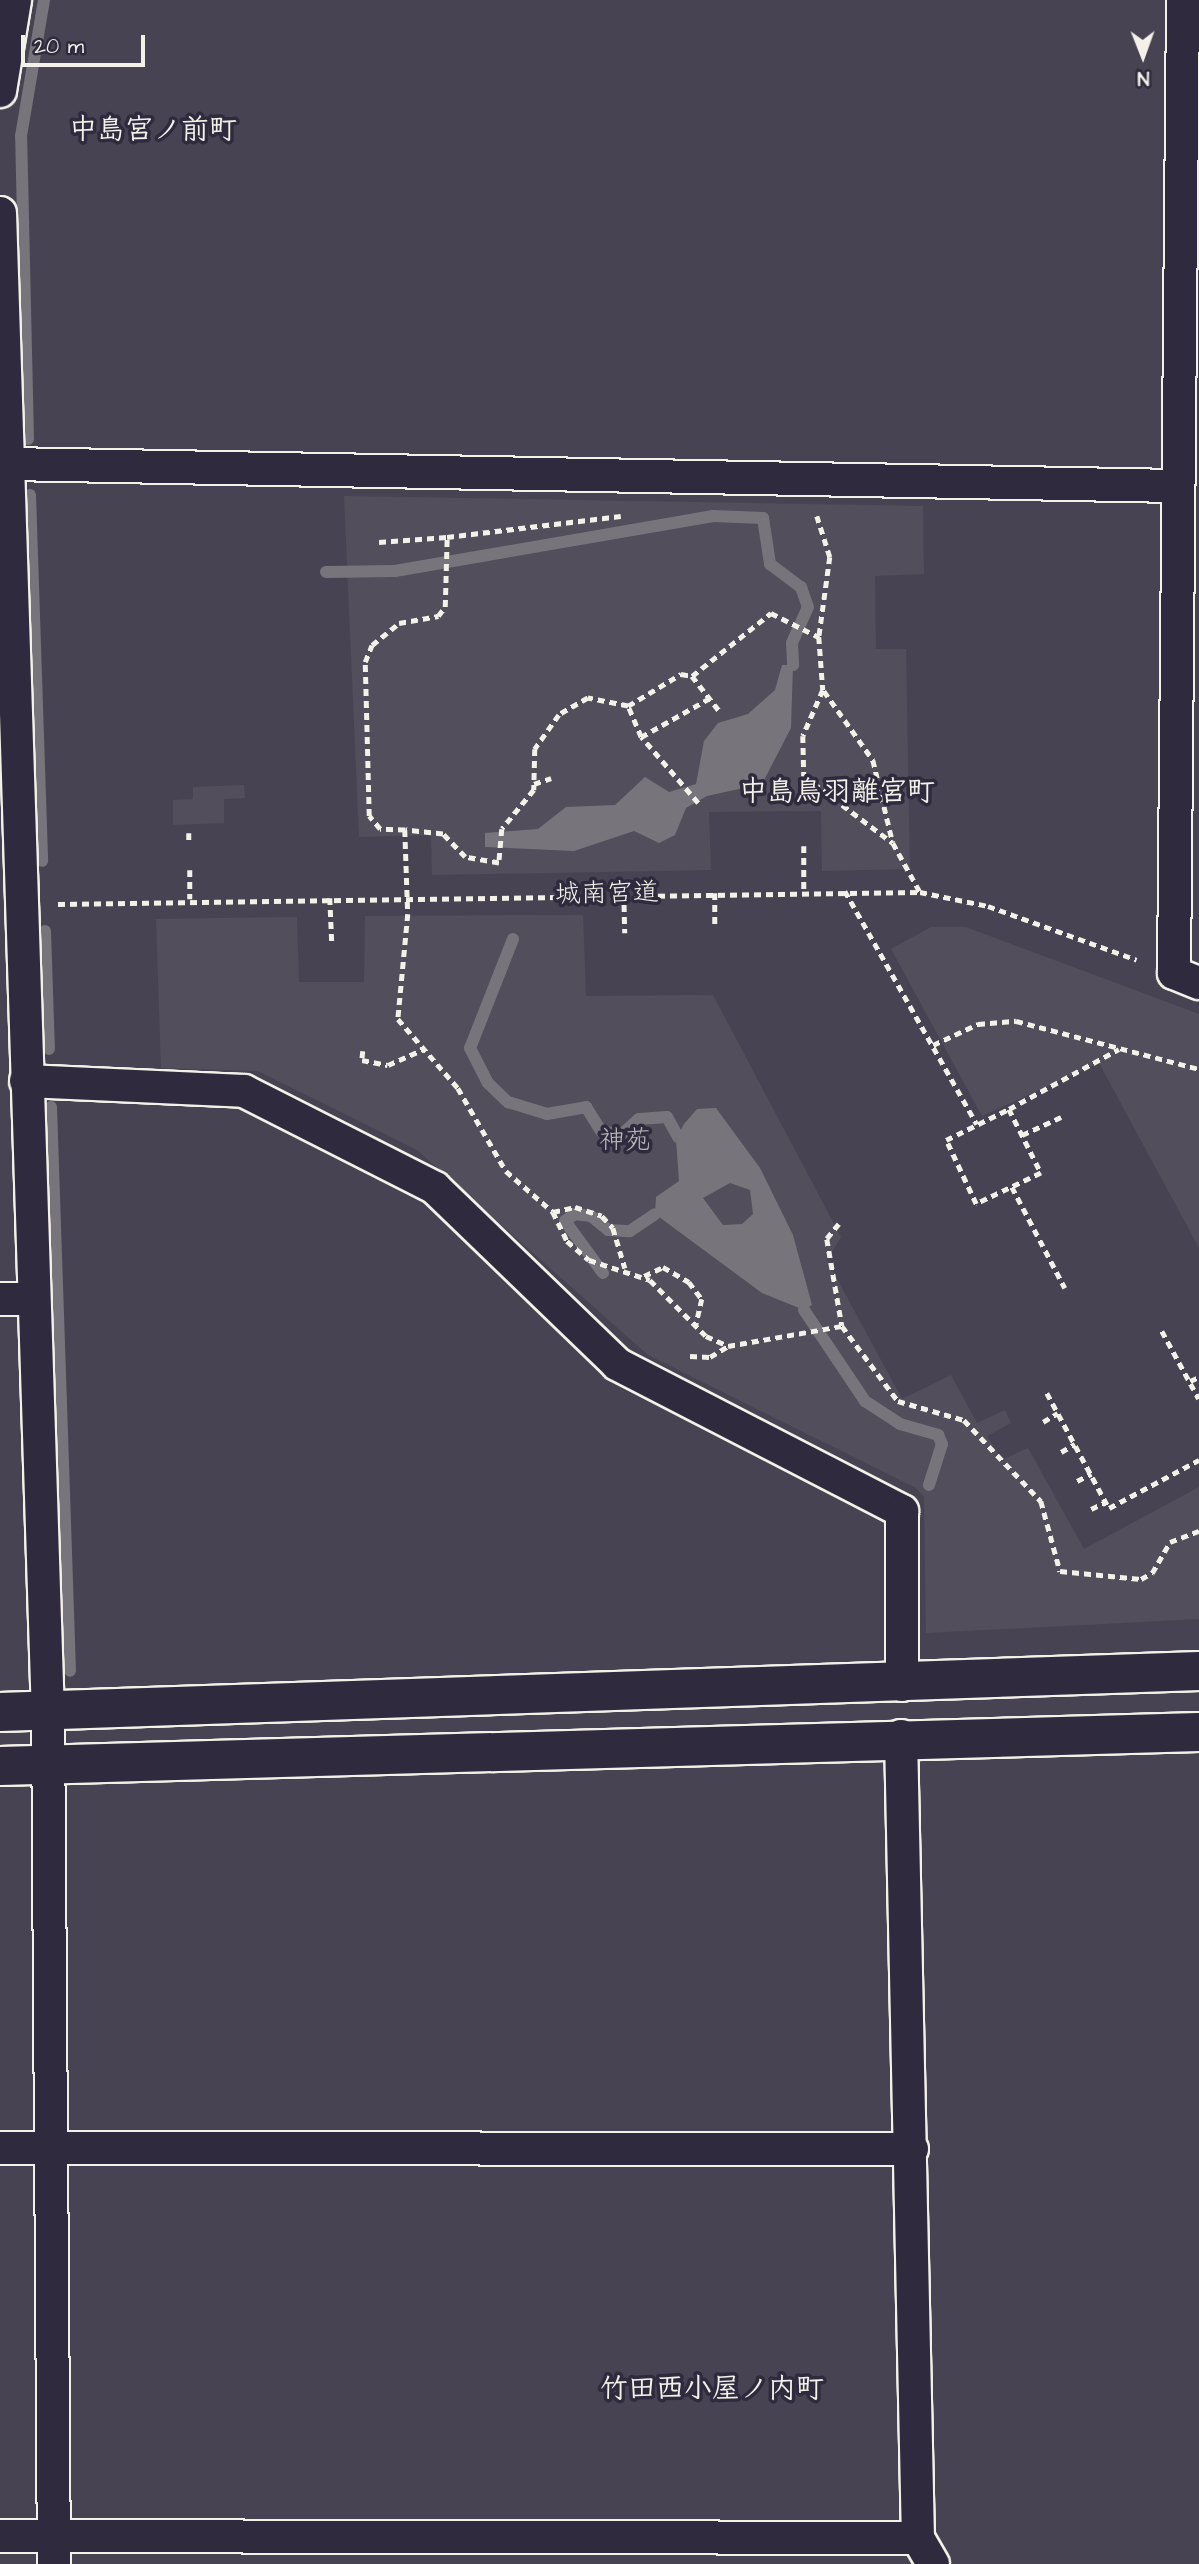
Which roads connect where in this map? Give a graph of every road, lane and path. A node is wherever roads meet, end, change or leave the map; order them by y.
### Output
1 (15, 0) edge
2 (1183, 0) edge
3 (0, 91) edge
4 (0, 212) edge
5 (9, 464) junction
6 (1177, 486) junction
7 (802, 512) dead end
8 (634, 515) dead end
9 (447, 537) junction
10 (379, 542) dead end
11 (819, 637) junction
12 (692, 676) junction
13 (823, 691) junction
14 (710, 698) junction
15 (628, 706) junction
16 (721, 713) dead end
17 (640, 737) junction
18 (551, 778) dead end
19 (534, 784) junction
20 (698, 803) dead end
21 (405, 830) junction
22 (189, 833) dead end
23 (893, 843) junction
24 (189, 844) dead end
25 (804, 846) dead end
26 (190, 870) dead end
27 (804, 891) junction
28 (845, 891) junction
29 (715, 892) junction
30 (920, 892) junction
31 (625, 893) junction
32 (407, 896) junction
33 (330, 898) junction
34 (190, 900) junction
35 (10, 905) edge
36 (715, 927) dead end
37 (625, 933) dead end
38 (332, 943) dead end
39 (1187, 978) edge
40 (933, 1045) junction
41 (1120, 1048) junction
42 (425, 1049) junction
43 (363, 1051) dead end
44 (1199, 1069) edge
45 (26, 1081) junction
46 (1009, 1109) junction
47 (1061, 1117) dead end
48 (977, 1124) junction
49 (1022, 1135) junction
50 (1012, 1186) junction
51 (553, 1213) junction
52 (839, 1224) dead end
53 (625, 1268) junction
54 (643, 1276) junction
55 (1065, 1288) dead end
56 (0, 1299) edge
57 (34, 1299) junction
58 (696, 1326) junction
59 (842, 1326) junction
60 (1162, 1331) dead end
61 (728, 1346) junction
62 (690, 1356) dead end
63 (1199, 1377) edge
64 (1189, 1381) junction
65 (1047, 1393) dead end
66 (1199, 1399) edge
67 (1058, 1413) junction
68 (1043, 1422) dead end
69 (1075, 1444) junction
70 (1061, 1452) dead end
71 (1199, 1460) edge
72 (1091, 1474) junction
73 (1077, 1481) dead end
74 (1106, 1502) junction
75 (1091, 1509) dead end
76 (1199, 1531) edge
77 (1199, 1671) edge
78 (902, 1685) junction
79 (0, 1712) edge
80 (48, 1712) junction
81 (1199, 1732) edge
82 (901, 1736) junction
83 (48, 1765) junction
84 (0, 1766) edge
85 (0, 2148) edge
86 (52, 2148) junction
87 (912, 2149) junction
88 (0, 2536) edge
89 (54, 2550) edge
90 (926, 2551) edge

1 - 3 street
2 - 6 street
4 - 5 street
5 - 6 street
5 - 35 street
6 - 39 street
7 - 11 path
8 - 9 path
9 - 10 path
9 - 21 path
11 - 12 path
11 - 13 path
12 - 14 path
12 - 15 path
13 - 23 path
13 - 23 path
14 - 16 path
14 - 17 path
15 - 17 path
15 - 19 path
17 - 20 path
18 - 19 path
19 - 21 path
21 - 32 path
22 - 24 path
23 - 30 path
25 - 27 path
26 - 34 path
27 - 28 path, 城南宮道
27 - 29 path, 城南宮道
28 - 30 path, 城南宮道
28 - 40 path
29 - 31 path, 城南宮道
29 - 36 path
30 - 39 path, 城南宮道
31 - 32 path, 城南宮道
31 - 37 path
32 - 33 path, 城南宮道
32 - 42 path
33 - 34 path, 城南宮道
33 - 38 path
34 - 35 path, 城南宮道
35 - 45 street
40 - 41 path
40 - 48 path
41 - 44 path
41 - 46 path
42 - 43 path
42 - 51 path
45 - 57 street
45 - 78 street
46 - 48 path
46 - 49 path
47 - 49 path
48 - 50 path
49 - 50 path
50 - 55 path
51 - 53 path
51 - 53 path
52 - 59 path
53 - 54 path
54 - 58 path
54 - 58 path
56 - 57 street
57 - 80 street
58 - 61 path
59 - 61 path
59 - 76 path
60 - 64 path
61 - 62 path
63 - 64 path
64 - 66 path
65 - 67 path
67 - 68 path
67 - 69 path
69 - 70 path
69 - 72 path
71 - 74 path
72 - 73 path
72 - 74 path
74 - 75 path
77 - 78 street
78 - 80 street
79 - 80 street
80 - 83 street
81 - 82 street
82 - 83 street
82 - 87 street
83 - 84 street
83 - 86 street
85 - 86 street
86 - 87 street
86 - 89 street
87 - 90 street
88 - 89 street
89 - 90 street

